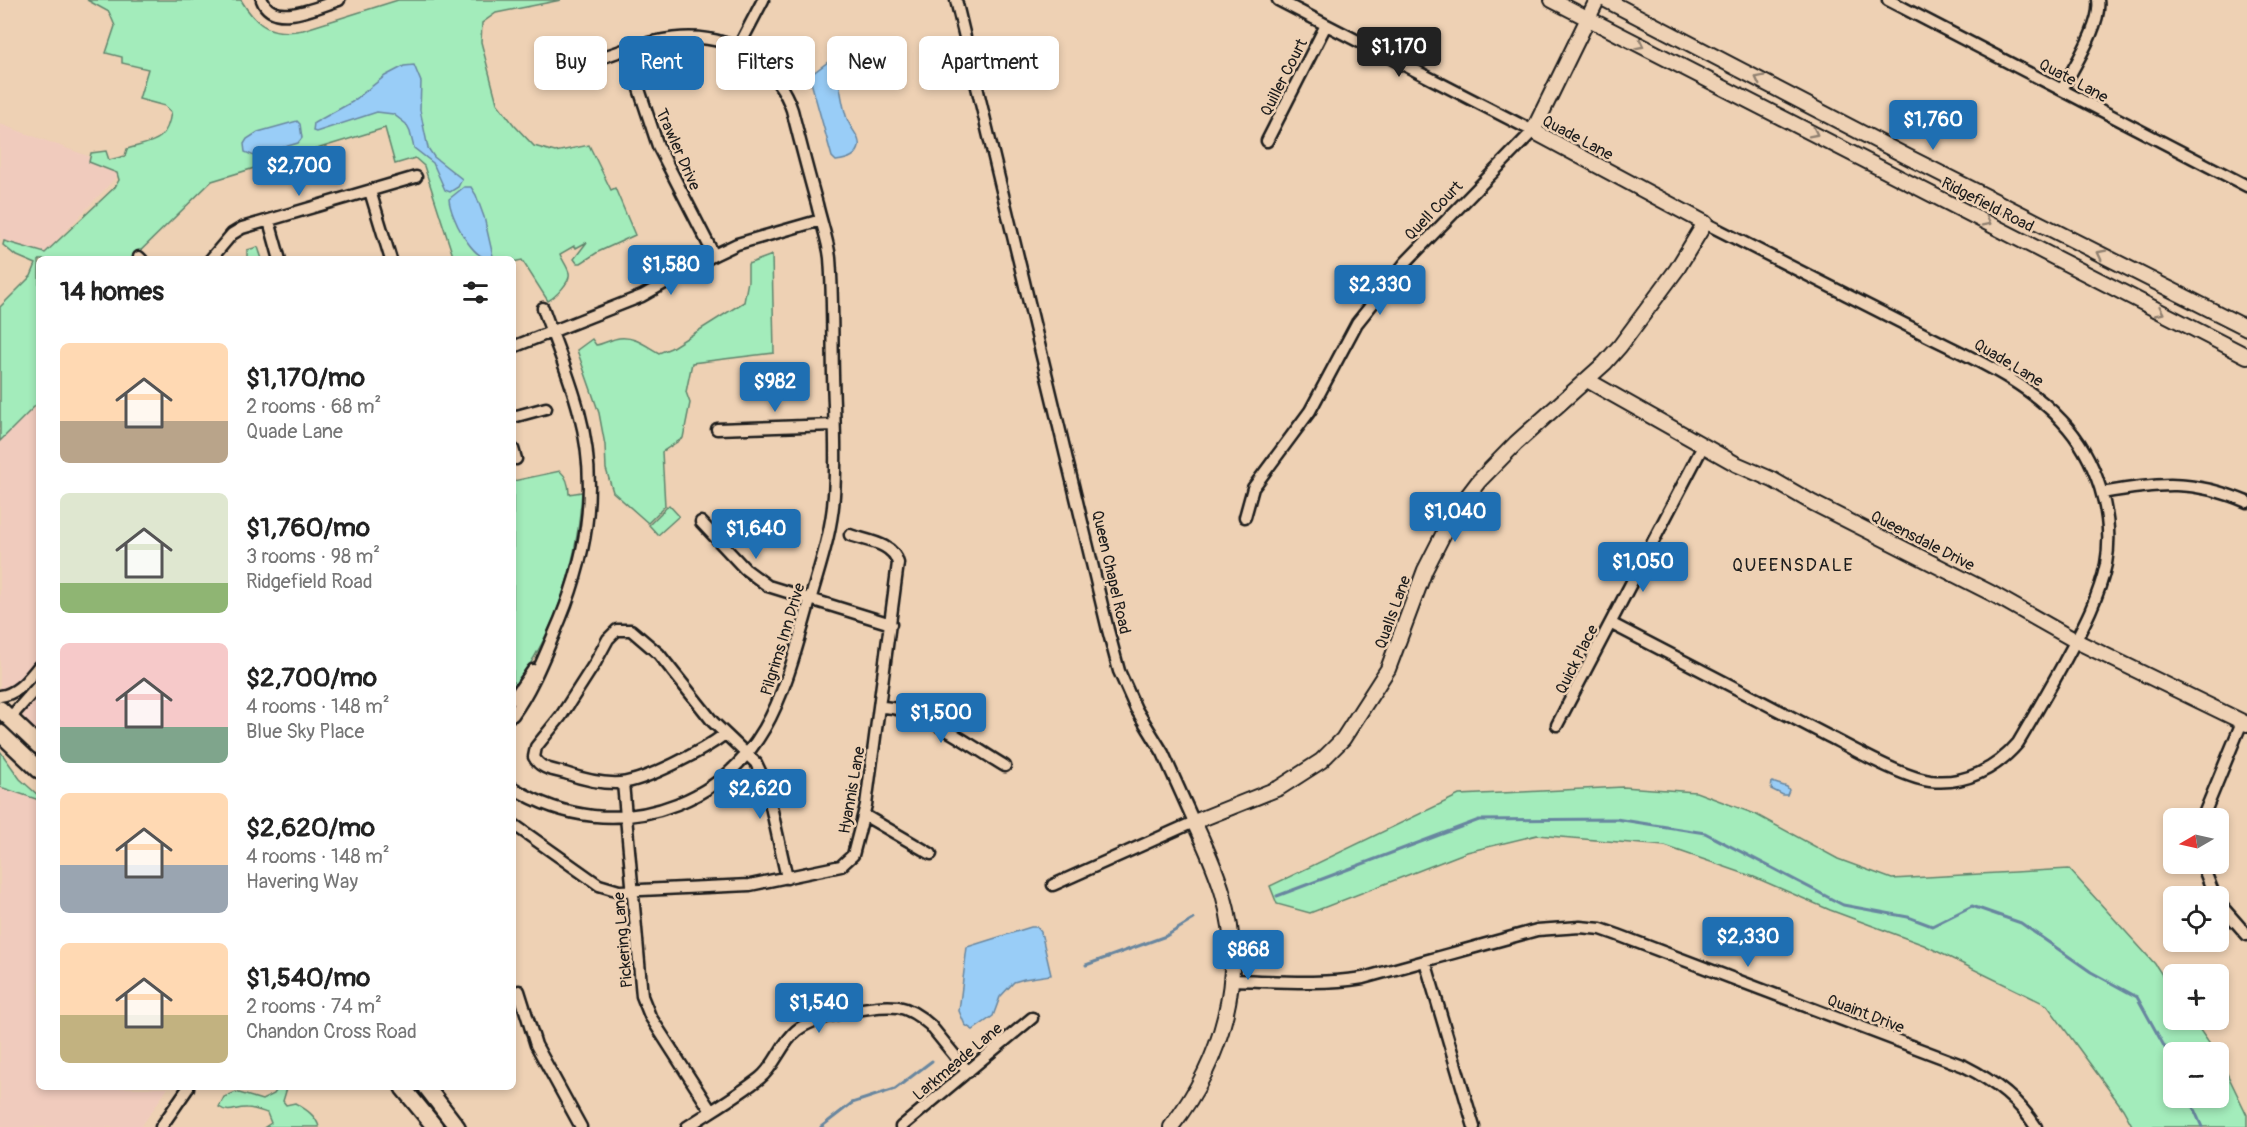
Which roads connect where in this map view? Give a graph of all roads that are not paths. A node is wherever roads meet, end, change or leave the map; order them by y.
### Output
1 (262, 0) edge
2 (339, 0) edge
3 (763, 0) edge
4 (956, 0) edge
5 (1278, 0) edge
6 (1552, 0) edge
7 (1597, 0) edge
8 (1605, 0) edge
9 (1888, 0) edge
10 (2098, 0) edge
11 (1588, 18) junction
12 (1326, 25) junction
13 (744, 36) edge
14 (639, 90) edge
15 (782, 90) edge
16 (2062, 90) junction
17 (1533, 131) junction
18 (1267, 141) dead end
19 (416, 177) dead end
20 (2247, 186) edge
21 (370, 191) junction
22 (821, 220) junction
23 (269, 221) junction
24 (1705, 223) junction
25 (714, 255) junction
26 (213, 256) edge
27 (279, 256) edge
28 (389, 256) edge
29 (543, 308) dead end
30 (2247, 328) edge
31 (551, 332) junction
32 (516, 346) edge
33 (2247, 356) edge
34 (1587, 380) junction
35 (546, 408) dead end
36 (516, 416) edge
37 (834, 425) junction
38 (717, 429) dead end
39 (1703, 446) junction
40 (2102, 493) junction
41 (2247, 502) edge
42 (1245, 517) dead end
43 (701, 522) dead end
44 (850, 535) dead end
45 (810, 600) junction
46 (891, 624) junction
47 (1612, 624) junction
48 (2076, 641) junction
49 (548, 647) junction
50 (36, 669) edge
51 (36, 688) edge
52 (516, 695) edge
53 (0, 696) edge
54 (880, 707) junction
55 (516, 710) edge
56 (3, 716) edge
57 (2244, 723) edge
58 (1557, 725) dead end
59 (725, 734) junction
60 (4, 739) edge
61 (36, 744) edge
62 (748, 754) junction
63 (1005, 766) dead end
64 (36, 767) edge
65 (623, 783) junction
66 (516, 790) edge
67 (2207, 808) edge
68 (864, 815) junction
69 (626, 817) junction
70 (1194, 822) junction
71 (516, 826) edge
72 (931, 854) dead end
73 (787, 878) junction
74 (1053, 885) dead end
75 (633, 890) junction
76 (2229, 915) edge
77 (2247, 935) edge
78 (1425, 961) junction
79 (1232, 980) junction
80 (519, 991) dead end
81 (1032, 1018) dead end
82 (968, 1072) junction
83 (187, 1090) edge
84 (405, 1090) edge
85 (429, 1090) edge
86 (711, 1111) junction
87 (161, 1127) edge
88 (435, 1127) edge
89 (458, 1127) edge
90 (581, 1127) edge
91 (687, 1127) edge
92 (901, 1127) edge
93 (1171, 1127) edge
94 (1474, 1127) edge
95 (2036, 1127) edge

1 - 2 street
3 - 13 street
4 - 70 street, Queen Chapel Road
5 - 12 street, Quade Lane
6 - 11 street, Ridgefield Road
7 - 11 street, Quell Court
30 -> 8 street, Ridgefield Road
9 - 16 street, Quate Lane
10 - 16 street
11 - 17 street, Quell Court
11 -> 33 street, Ridgefield Road
12 - 17 street, Quade Lane
12 - 18 street, Quiller Court
14 - 25 street, Trawler Drive
15 - 22 street, Pilgrims Inn Drive
16 - 20 street, Quate Lane
17 - 24 street, Quade Lane
17 - 42 street, Quell Court
19 - 21 street
21 - 23 street
21 - 28 street
22 - 25 street
22 - 37 street, Pilgrims Inn Drive
23 - 26 street
23 - 27 street
24 - 34 street, Qualls Lane
24 - 40 street, Quade Lane
25 - 31 street
29 - 31 street
31 - 32 street
31 - 49 street
34 - 39 street, Queensdale Drive
34 - 70 street, Qualls Lane
35 - 36 street
37 - 38 street
37 - 45 street, Pilgrims Inn Drive
39 - 47 street, Quick Place
39 - 48 street, Queensdale Drive
40 - 41 street
40 - 48 street, Quade Lane
43 - 45 street
44 - 46 street, Hyannis Lane
45 - 46 street
45 - 62 street, Pilgrims Inn Drive
46 - 54 street, Hyannis Lane
47 - 48 street, Quade Lane
47 - 58 street, Quick Place
48 - 57 street, Queensdale Drive
49 - 52 street
49 - 55 street
50 - 53 street
51 - 56 street
54 - 63 street
54 - 68 street, Hyannis Lane
56 - 61 main road
57 - 67 street
59 - 62 street
59 - 65 street
59 - 65 street
60 - 64 main road
62 - 69 street, Pilgrims Inn Drive
62 - 73 street
65 - 69 street, Pickering Lane
66 - 69 street, Pilgrims Inn Drive
68 - 72 street
68 - 73 street, Hyannis Lane
69 - 75 street, Pickering Lane
70 - 74 street, Qualls Lane
70 - 79 street, Queen Chapel Road
71 - 75 street, Hyannis Lane
73 - 75 street, Hyannis Lane
75 - 86 street, Pickering Lane
76 - 77 street
78 - 79 street, Quaint Drive
78 - 94 street
78 - 95 street, Quaint Drive
79 - 93 street, Queen Chapel Road
80 - 90 street
81 - 82 street, Larkmeade Lane
82 - 86 street
82 - 92 street, Larkmeade Lane
83 - 87 street
84 - 88 main road
85 - 89 main road
86 - 91 street

